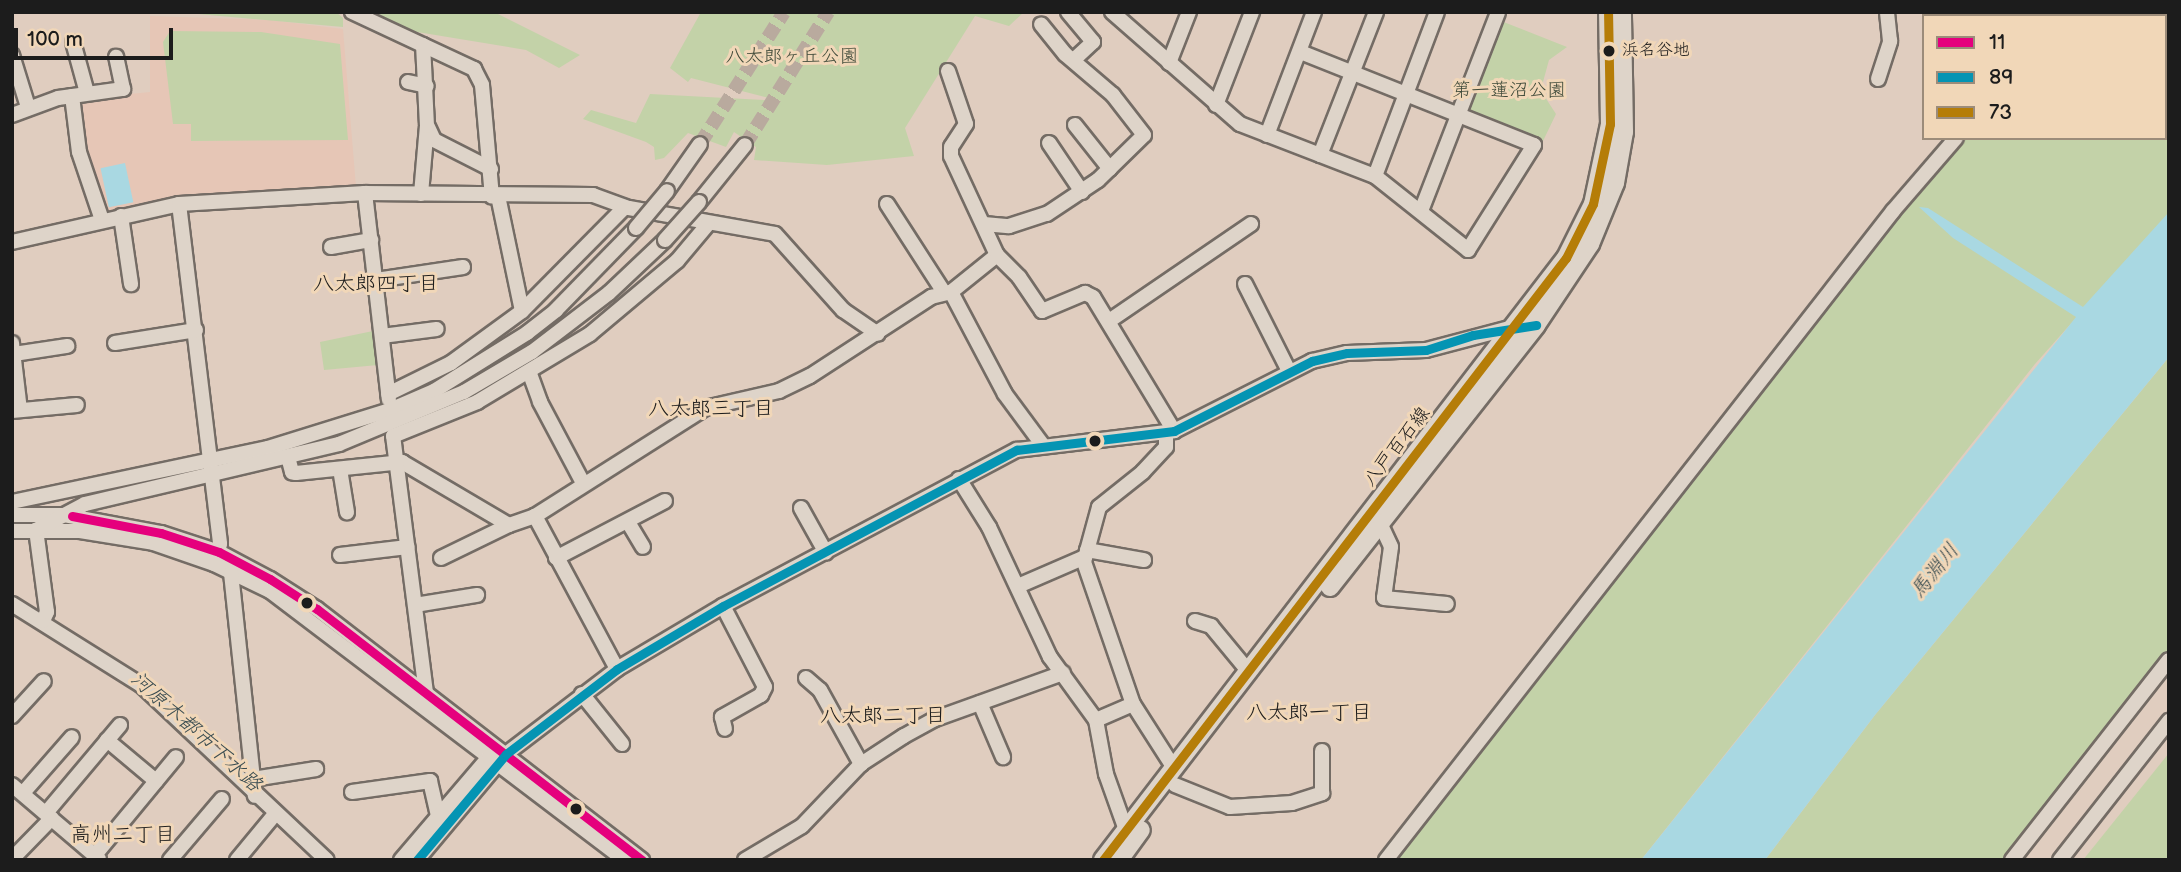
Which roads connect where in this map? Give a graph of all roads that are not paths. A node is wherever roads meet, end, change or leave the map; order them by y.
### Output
1 (352, 12) edge
2 (1068, 12) edge
3 (1112, 12) edge
4 (1189, 12) edge
5 (1252, 12) edge
6 (1314, 12) edge
7 (1376, 12) edge
8 (1437, 12) edge
9 (1498, 12) edge
10 (1608, 12) edge
11 (1622, 12) edge
12 (1887, 12) edge
13 (1127, 18) edge
14 (1041, 24) dead end
15 (74, 42) dead end
16 (423, 45) junction
17 (1300, 52) junction
18 (12, 55) edge
19 (116, 57) dead end
20 (1074, 61) junction
21 (1170, 63) junction
22 (948, 71) dead end
23 (1353, 73) junction
24 (1878, 79) dead end
25 (408, 82) dead end
26 (427, 86) junction
27 (1406, 93) junction
28 (80, 94) junction
29 (1216, 105) junction
30 (28, 107) junction
31 (1460, 114) junction
32 (12, 115) edge
33 (1075, 125) dead end
34 (427, 126) junction
35 (1267, 135) junction
36 (1954, 140) edge
37 (1049, 143) dead end
38 (700, 144) tunnel mouth
39 (745, 145) tunnel mouth
40 (1320, 155) junction
41 (491, 169) junction
42 (1110, 169) junction
43 (1375, 176) junction
44 (1082, 192) junction
45 (365, 193) junction
46 (421, 194) junction
47 (495, 197) junction
48 (179, 204) junction
49 (887, 204) dead end
50 (625, 207) junction
51 (1421, 211) junction
52 (121, 216) junction
53 (102, 220) junction
54 (708, 224) junction
55 (984, 224) junction
56 (1251, 224) dead end
57 (371, 240) junction
58 (12, 242) edge
59 (331, 247) dead end
60 (997, 255) junction
61 (463, 267) dead end
62 (376, 280) junction
63 (131, 284) dead end
64 (1245, 284) dead end
65 (947, 291) junction
66 (522, 311) junction
67 (1109, 321) junction
68 (1536, 325) junction
69 (1517, 326) junction
70 (437, 329) dead end
71 (195, 330) junction
72 (878, 334) junction
73 (382, 336) junction
74 (115, 343) dead end
75 (67, 346) dead end
76 (13, 349) edge
77 (1289, 371) junction
78 (530, 374) junction
79 (388, 394) junction
80 (77, 405) dead end
81 (390, 410) junction
82 (16, 411) edge
83 (1170, 432) junction
84 (1042, 444) junction
85 (288, 457) junction
86 (397, 461) junction
87 (212, 468) junction
88 (340, 469) junction
89 (959, 479) junction
90 (583, 483) junction
91 (665, 501) dead end
92 (12, 502) edge
93 (801, 508) dead end
94 (347, 512) dead end
95 (12, 515) edge
96 (64, 515) junction
97 (535, 516) junction
98 (628, 522) junction
99 (1380, 523) junction
100 (509, 526) junction
101 (36, 530) junction
102 (12, 531) edge
103 (408, 547) junction
104 (643, 547) dead end
105 (826, 553) junction
106 (1086, 554) junction
107 (340, 555) dead end
108 (216, 558) junction
109 (441, 558) dead end
110 (556, 558) junction
111 (1143, 560) dead end
112 (231, 573) junction
113 (1018, 586) junction
114 (477, 595) dead end
115 (12, 604) edge
116 (1447, 604) dead end
117 (415, 605) junction
118 (723, 606) junction
119 (43, 621) junction
120 (1195, 621) dead end
121 (2169, 660) edge
122 (617, 669) junction
123 (1249, 672) junction
124 (1063, 673) junction
125 (806, 678) dead end
126 (44, 681) dead end
127 (426, 693) junction
128 (582, 694) junction
129 (980, 703) junction
130 (1133, 704) junction
131 (12, 716) edge
132 (1096, 720) junction
133 (2169, 721) edge
134 (120, 725) dead end
135 (725, 729) dead end
136 (72, 737) dead end
137 (107, 740) junction
138 (622, 744) dead end
139 (1322, 751) dead end
140 (176, 757) dead end
141 (1003, 757) dead end
142 (498, 758) junction
143 (861, 764) junction
144 (316, 769) dead end
145 (1175, 777) junction
146 (253, 779) junction
147 (156, 781) junction
148 (17, 789) edge
149 (352, 792) dead end
150 (255, 796) junction
151 (222, 799) dead end
152 (275, 814) junction
153 (49, 815) junction
154 (438, 817) junction
155 (1126, 830) junction
156 (97, 857) edge
157 (12, 859) edge
158 (170, 860) edge
159 (237, 860) edge
160 (327, 860) edge
161 (401, 860) edge
162 (417, 860) edge
163 (624, 860) edge
164 (642, 860) edge
165 (745, 860) edge
166 (1103, 860) edge
167 (1119, 860) edge
168 (1386, 860) edge
169 (2012, 860) edge
170 (2060, 860) edge

1 - 16 street
2 - 20 street
3 - 13 street
4 - 21 street
5 - 29 street
6 - 17 street
7 - 23 street
8 - 27 street
9 - 31 street
10 - 69 main road, 八戸百石線
11 - 68 main road, 八戸百石線
12 - 24 street
13 - 21 street
14 - 20 street
15 - 28 street
16 - 26 street
16 - 41 street
17 - 23 street
17 - 35 street
18 - 30 street
19 - 28 street
20 - 42 street
21 - 29 street
22 - 55 street
23 - 27 street
23 - 40 street
25 - 26 street
26 - 34 street
27 - 31 street
27 - 43 street
28 - 30 street
28 - 53 street
29 - 35 street
30 - 32 street
31 - 51 street
31 - 51 street
33 - 42 street
34 - 41 street
34 - 46 street
35 - 40 street
36 - 168 street
37 - 44 street
38 - 81 street, bridge
39 - 85 street, bridge
40 - 43 street
41 - 47 street
42 - 44 street
43 - 51 street
44 - 55 street
45 - 46 street
45 - 48 street
45 - 57 street
46 - 47 street
47 - 50 street
47 - 66 street
48 - 52 street
48 - 71 street
49 - 65 street
50 - 54 street
50 - 66 street
52 - 53 street
52 - 63 street
53 - 58 street
54 - 72 street
54 - 78 street
55 - 60 street
56 - 67 street
57 - 59 street
57 - 62 street
60 - 65 street
60 - 67 street
61 - 62 street
62 - 73 street
64 - 77 street
65 - 72 street
65 - 84 street
66 - 79 street
67 - 83 street
68 - 69 street
68 - 99 main road, 八戸百石線
69 - 77 street
69 - 123 main road, 八戸百石線
70 - 73 street
71 - 74 street
71 - 87 street
72 - 90 street
73 - 79 street
75 - 76 street
76 - 82 street
77 - 83 street
78 - 86 street
78 - 90 street
79 - 81 street
80 - 82 street
81 - 87 street
83 - 84 street
83 - 106 street
84 - 89 street
85 - 87 street
85 - 88 street
86 - 88 street
86 - 100 street
86 - 103 street
87 - 92 street
87 - 96 street
87 - 108 street
88 - 94 street
89 - 105 street
89 - 113 street
90 - 97 street
91 - 98 street
93 - 105 street
95 - 96 street
96 - 101 street
96 - 108 street
97 - 100 street
97 - 110 street
98 - 104 street
98 - 110 street
99 - 116 street
99 - 145 main road, 八戸百石線
100 - 109 street
101 - 102 street
101 - 108 street
101 - 119 street
103 - 107 street
103 - 117 street
105 - 118 street
106 - 111 street
106 - 113 street
106 - 130 street
108 - 112 street
108 - 127 street
110 - 122 street
112 - 142 street
112 - 146 street
113 - 124 street
114 - 117 street
115 - 119 street
117 - 127 street
118 - 122 street
118 - 135 street
119 - 150 street
120 - 123 street
121 - 169 street
122 - 128 street
123 - 145 main road, 八戸百石線
124 - 129 street
124 - 132 street
125 - 143 street
126 - 131 street
127 - 142 street
128 - 138 street
128 - 142 street
129 - 141 street
129 - 143 street
130 - 132 street
130 - 145 street
132 - 155 street
133 - 170 street
134 - 137 street
136 - 148 street
137 - 147 street
137 - 153 street
139 - 145 street
140 - 147 street
142 - 154 street
142 - 162 street
142 - 163 street
142 - 164 street
143 - 165 street
144 - 146 street
145 - 155 main road, 八戸百石線
145 - 167 main road, 八戸百石線
146 - 150 street
147 - 156 street
148 - 153 street
149 - 154 street
150 - 152 street
151 - 158 street
152 - 159 street
152 - 160 street
153 - 156 street
153 - 157 street
154 - 161 street
155 - 166 main road, 八戸百石線

